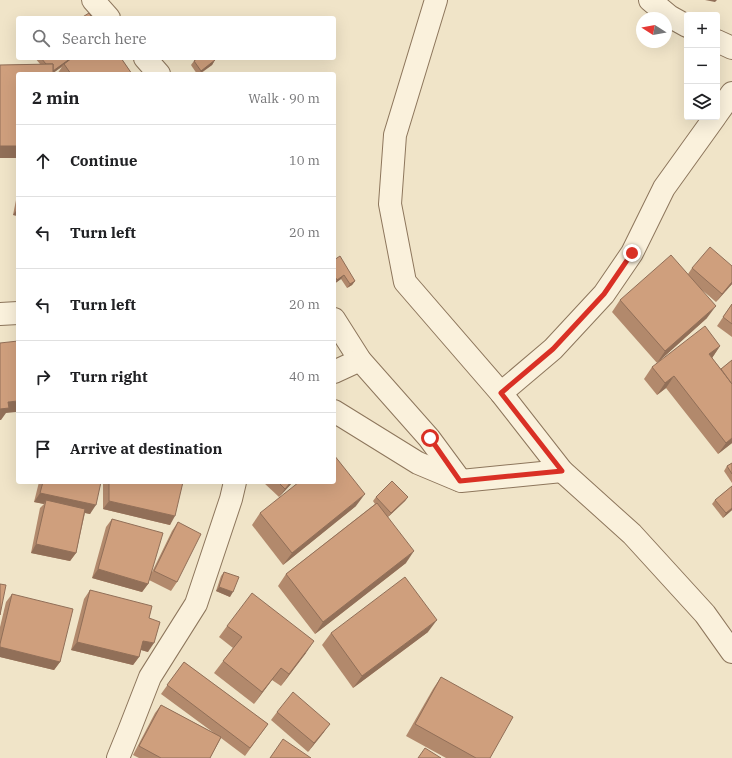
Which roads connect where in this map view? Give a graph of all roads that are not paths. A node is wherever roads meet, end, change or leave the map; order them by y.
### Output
1 (93, 0) edge
2 (436, 0) edge
3 (650, 0) edge
4 (107, 16) edge
5 (684, 24) edge
6 (720, 42) edge
7 (732, 48) edge
8 (146, 60) edge
9 (157, 72) edge
10 (732, 93) edge
11 (720, 110) edge
12 (713, 120) edge
13 (16, 313) edge
14 (0, 314) edge
15 (336, 322) edge
16 (360, 360) junction
17 (336, 371) edge
18 (501, 393) junction
19 (336, 412) edge
20 (562, 471) junction
21 (460, 481) junction
22 (234, 484) edge
23 (732, 652) edge
24 (118, 758) edge

1 - 4 street
2 - 18 street
3 - 5 street
6 - 7 street
8 - 9 street
10 - 11 street
12 - 18 street
13 - 14 street
15 - 16 street
16 - 17 street
16 - 21 street
18 - 20 street
19 - 21 street
20 - 21 street
20 - 23 street
22 - 24 street

